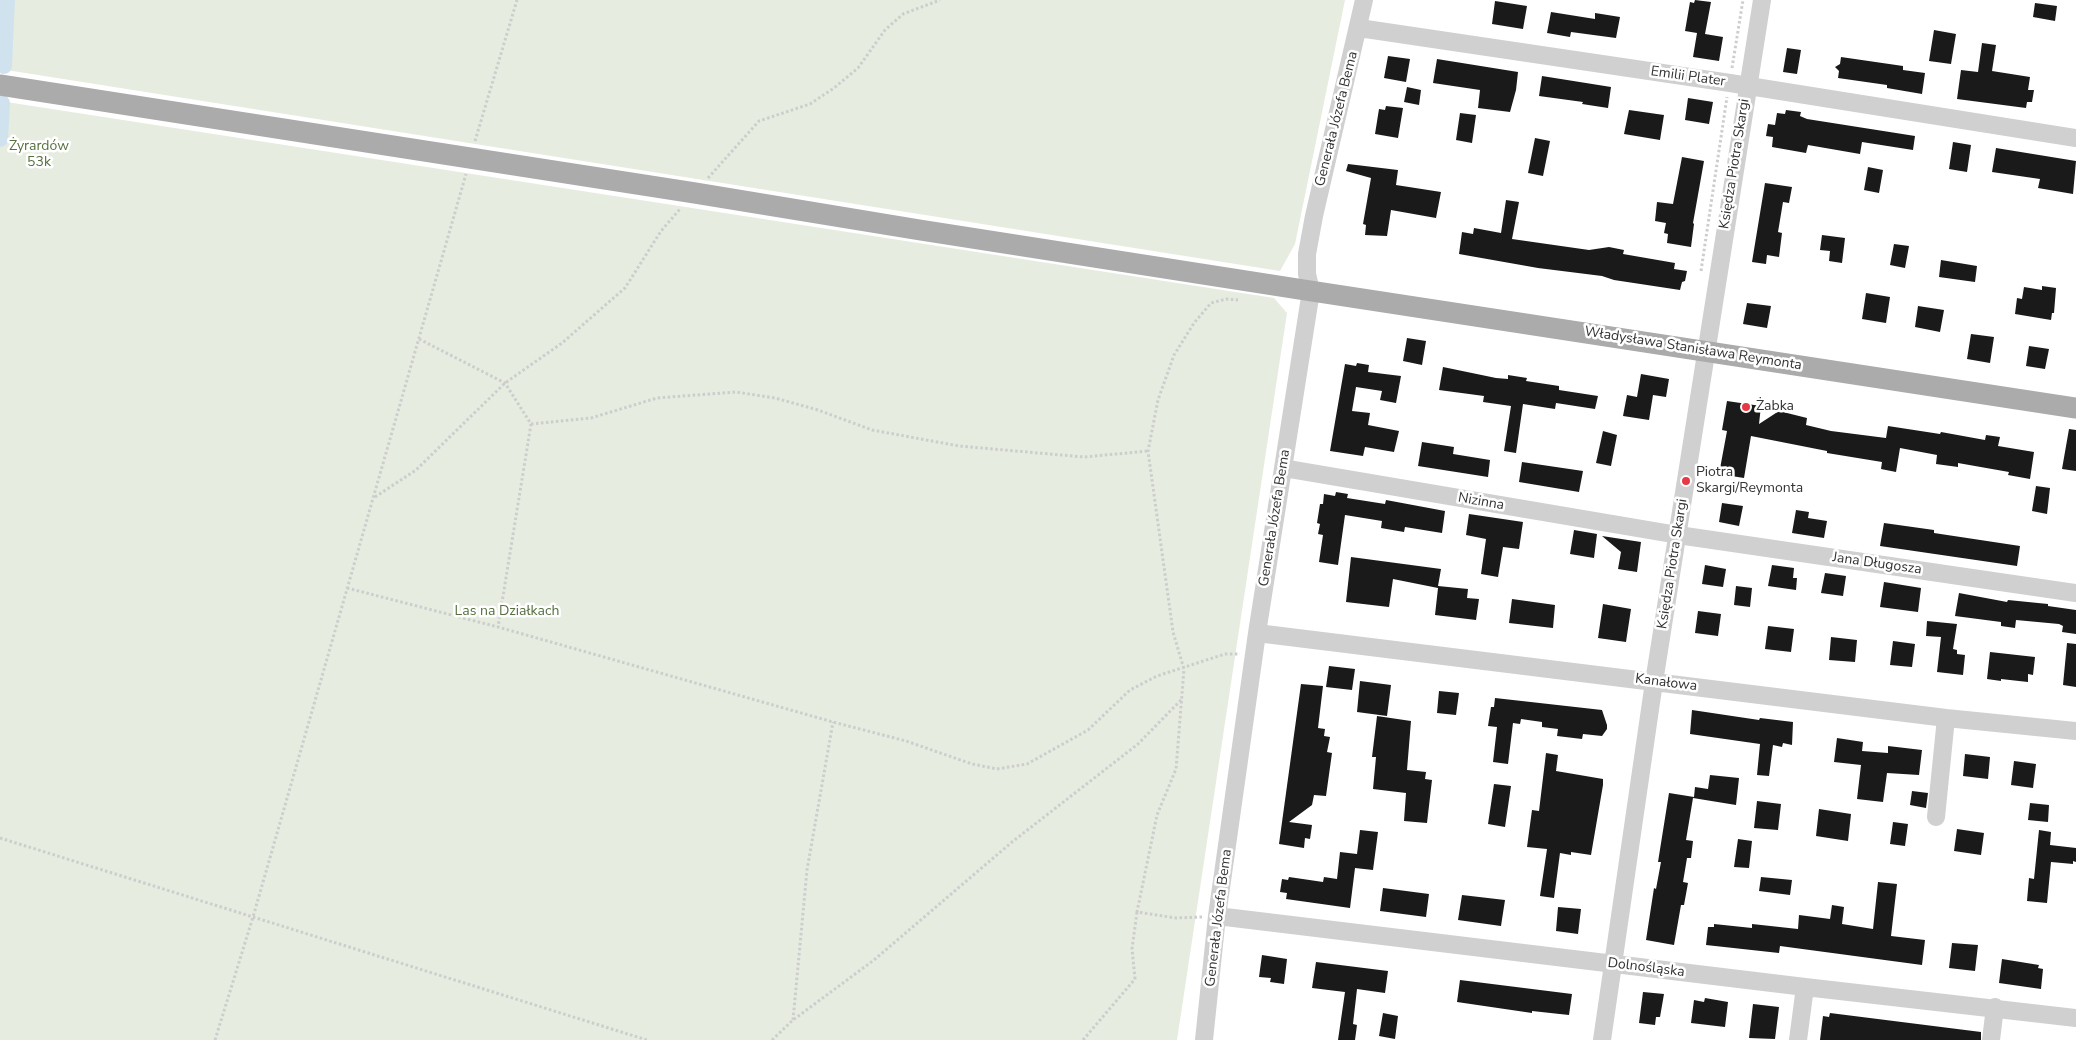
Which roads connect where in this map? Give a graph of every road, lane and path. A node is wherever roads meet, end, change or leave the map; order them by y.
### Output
1 (516, 0) edge
2 (940, 0) edge
3 (1364, 0) edge
4 (1743, 0) edge
5 (1762, 0) edge
6 (1359, 28) junction
7 (1730, 83) junction
8 (0, 85) edge
9 (1748, 86) junction
10 (2076, 138) edge
11 (470, 158) junction
12 (695, 193) junction
13 (1700, 276) dead end
14 (1311, 291) junction
15 (1241, 300) dead end
16 (419, 339) junction
17 (1705, 351) junction
18 (505, 383) junction
19 (2076, 408) edge
20 (531, 424) junction
21 (1148, 452) junction
22 (1283, 468) junction
23 (374, 497) junction
24 (1678, 536) junction
25 (347, 588) junction
26 (2076, 593) edge
27 (498, 627) junction
28 (1257, 633) junction
29 (1254, 654) junction
30 (1184, 669) junction
31 (1654, 682) junction
32 (1181, 699) junction
33 (1946, 718) junction
34 (833, 722) junction
35 (2076, 731) edge
36 (1936, 817) dead end
37 (0, 838) edge
38 (1137, 912) junction
39 (1217, 916) junction
40 (253, 917) junction
41 (1612, 964) junction
42 (1805, 987) junction
43 (1995, 1007) junction
44 (2076, 1018) edge
45 (793, 1020) junction
46 (215, 1040) edge
47 (647, 1040) edge
48 (772, 1040) edge
49 (1083, 1040) edge
50 (1204, 1040) edge
51 (1602, 1040) edge
52 (1798, 1040) edge
53 (1991, 1040) edge

1 - 11 path
2 - 12 path
3 - 6 street, Generała Józefa Bema
4 - 7 path
5 - 9 street, Księdza Piotra Skargi
6 - 7 street, Emilii Plater
6 - 14 street, Generała Józefa Bema
7 - 9 street, Emilii Plater
7 - 13 path
8 - 11 main road, Władysława Stanisława Reymonta
9 - 10 street, Emilii Plater
9 - 17 street, Księdza Piotra Skargi
11 - 12 main road, Władysława Stanisława Reymonta
11 - 16 path
12 - 14 main road, Władysława Stanisława Reymonta
12 - 18 path
14 - 17 main road, Władysława Stanisława Reymonta
14 - 22 street, Generała Józefa Bema
15 - 21 path
16 - 18 path
16 - 23 path
17 - 19 main road, Władysława Stanisława Reymonta
17 - 24 street, Księdza Piotra Skargi
18 - 20 path
18 - 23 path
20 - 21 path
20 - 27 path
21 - 30 path
22 - 24 street, Nizinna
22 - 28 street, Generała Józefa Bema
23 - 25 path
24 - 26 street, Jana Długosza
24 - 31 street, Księdza Piotra Skargi
25 - 27 path
25 - 40 path
27 - 34 path
28 - 29 street, Generała Józefa Bema
28 - 31 street, Kanałowa
29 - 30 path
29 - 39 street, Generała Józefa Bema
30 - 32 path
30 - 34 path
31 - 33 street, Kanałowa
31 - 41 street, Księdza Piotra Skargi
32 - 38 path
32 - 45 path
33 - 35 street, Kanałowa
33 - 36 street
34 - 45 path
37 - 40 path
38 - 39 path
38 - 49 path
39 - 41 street, Dolnośląska
39 - 50 street, Generała Józefa Bema
40 - 46 path
40 - 47 path
41 - 42 street, Dolnośląska
41 - 51 street, Księdza Piotra Skargi
42 - 43 street, Dolnośląska
42 - 52 street
43 - 44 street, Dolnośląska
43 - 53 street
45 - 48 path

